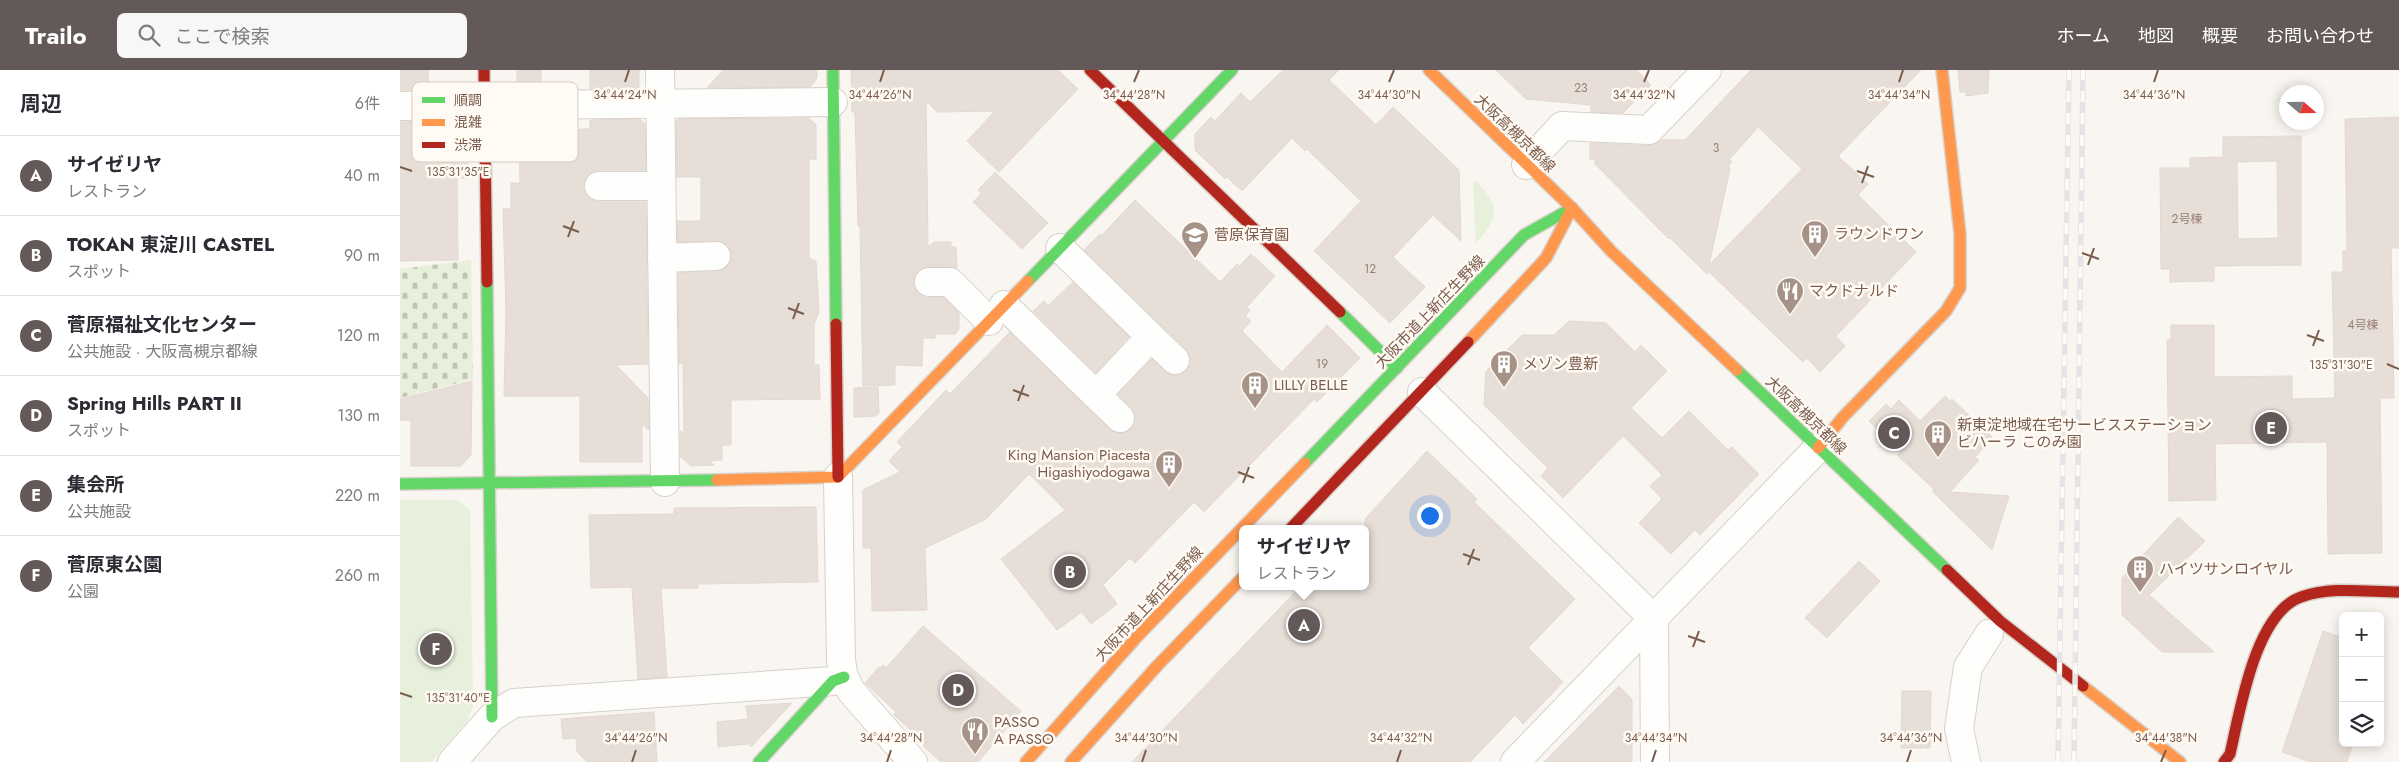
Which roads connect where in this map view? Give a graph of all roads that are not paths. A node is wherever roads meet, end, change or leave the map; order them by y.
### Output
1 (660, 70) edge
2 (833, 70) edge
3 (1090, 70) edge
4 (1232, 70) edge
5 (1429, 70) edge
6 (1707, 70) edge
7 (1942, 70) edge
8 (833, 102) junction
9 (661, 103) junction
10 (578, 104) edge
11 (1163, 141) junction
12 (485, 162) edge
13 (1526, 165) junction
14 (599, 186) dead end
15 (662, 186) junction
16 (1572, 208) junction
17 (1060, 248) junction
18 (716, 256) dead end
19 (662, 258) junction
20 (929, 282) dead end
21 (996, 313) junction
22 (1151, 337) junction
23 (1175, 360) dead end
24 (1397, 368) junction
25 (1422, 392) junction
26 (1096, 395) junction
27 (1120, 418) dead end
28 (1818, 448) junction
29 (838, 477) junction
30 (665, 482) junction
31 (400, 484) edge
32 (488, 484) junction
33 (1245, 525) edge
34 (1294, 525) edge
35 (1239, 531) edge
36 (1239, 581) edge
37 (2399, 592) edge
38 (1654, 619) junction
39 (1989, 634) dead end
40 (839, 679) junction
41 (492, 717) junction
42 (452, 762) edge
43 (759, 762) edge
44 (913, 762) edge
45 (1026, 762) edge
46 (1071, 762) edge
47 (1515, 762) edge
48 (1655, 762) edge
49 (1966, 762) edge
50 (2180, 762) edge
51 (2224, 762) edge

1 - 9 street
2 - 8 street
3 - 11 street
4 - 11 street
5 - 13 street, 大阪高槻京都線
6 - 13 street
7 - 28 street
8 - 9 street
8 - 29 street
9 - 10 street
9 - 15 street
11 - 17 street
11 - 24 street
12 - 32 street
13 - 16 street, 大阪高槻京都線
14 - 15 street
15 - 19 street
16 - 24 street, 大阪市道上新庄生野線
16 - 25 street
16 - 28 street, 大阪高槻京都線
17 - 21 street
17 - 22 street
18 - 19 street
19 - 30 street
20 - 21 street
21 - 26 street
21 - 29 street
22 - 23 street
22 - 26 street
24 - 33 street, 大阪市道上新庄生野線
25 - 34 street
25 - 38 street
26 - 27 street
28 - 38 street
28 - 50 street, 大阪高槻京都線
29 - 30 street
29 - 40 street
30 - 32 street
31 - 32 street
32 - 41 street
35 - 45 street, 大阪市道上新庄生野線
36 - 46 street
37 - 51 street
38 - 47 street
38 - 48 street
39 - 49 street
40 - 41 street
40 - 43 street
40 - 44 street
41 - 42 street

